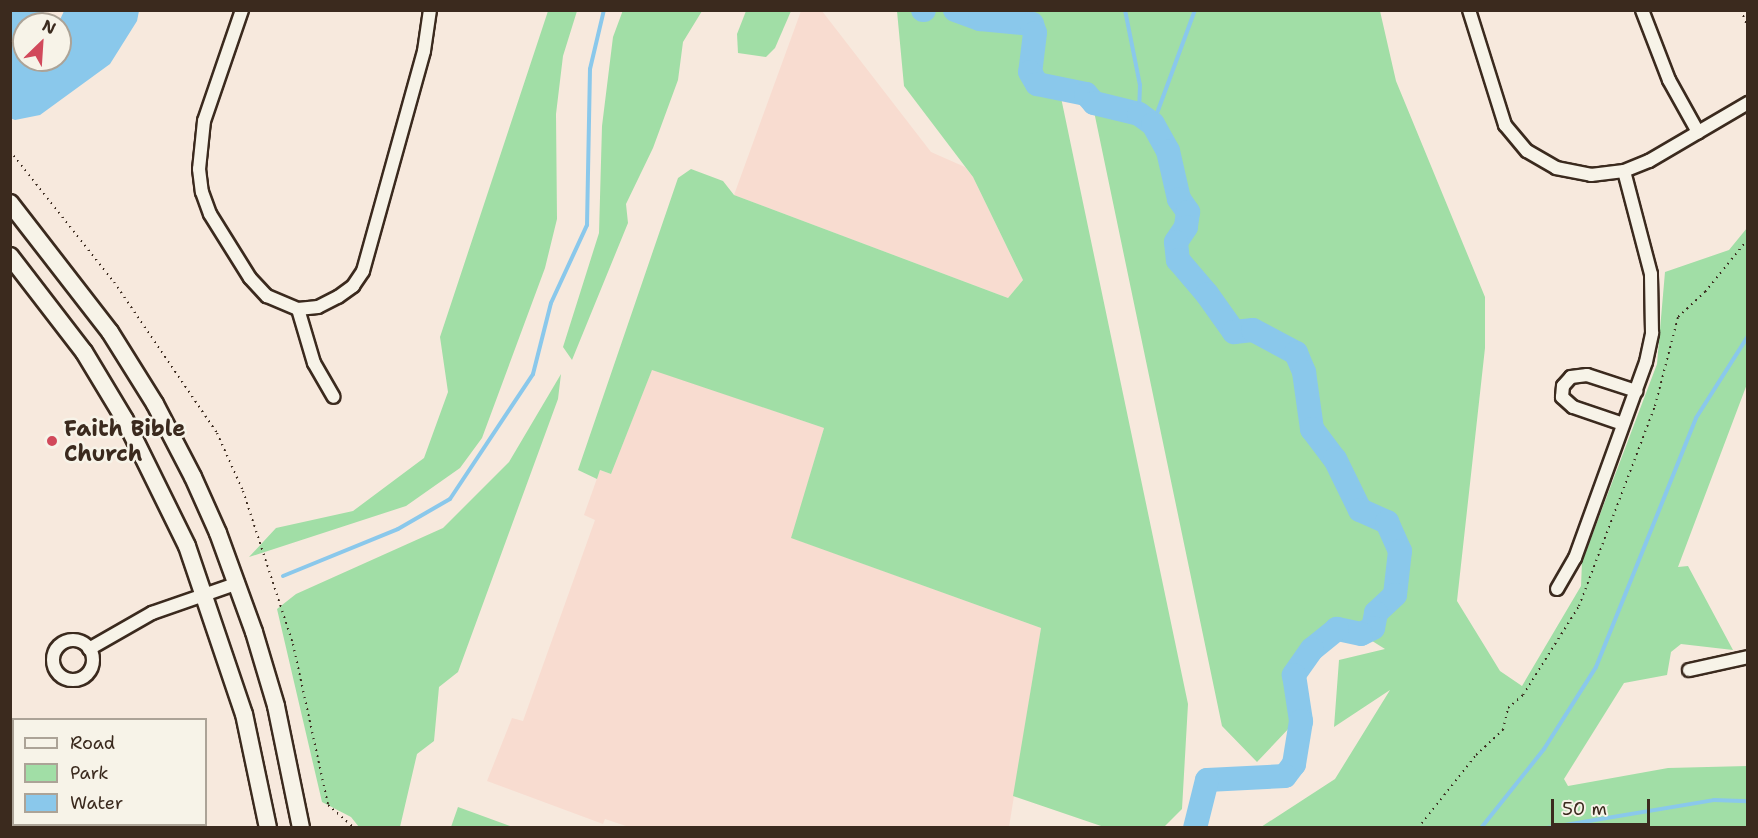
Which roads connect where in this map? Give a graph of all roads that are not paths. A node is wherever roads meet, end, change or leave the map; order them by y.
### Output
1 (242, 10) edge
2 (430, 10) edge
3 (1469, 10) edge
4 (1642, 10) edge
5 (1748, 103) edge
6 (1698, 132) junction
7 (1624, 171) junction
8 (10, 203) edge
9 (10, 256) edge
10 (298, 309) junction
11 (1636, 391) junction
12 (334, 397) dead end
13 (1623, 424) junction
14 (238, 583) junction
15 (1557, 589) dead end
16 (205, 594) junction
17 (89, 649) dead end
18 (1748, 657) edge
19 (1689, 670) dead end
20 (268, 828) edge
21 (301, 828) edge

1 - 10 street
2 - 10 street
3 - 7 street
4 - 6 street
5 - 6 street
6 - 7 street
7 - 11 street
8 - 14 main road
9 - 16 main road
10 - 12 street
11 - 13 street
11 - 13 street
13 - 15 street
14 - 16 street
14 - 21 main road
16 - 17 street
16 - 20 main road
18 - 19 street

